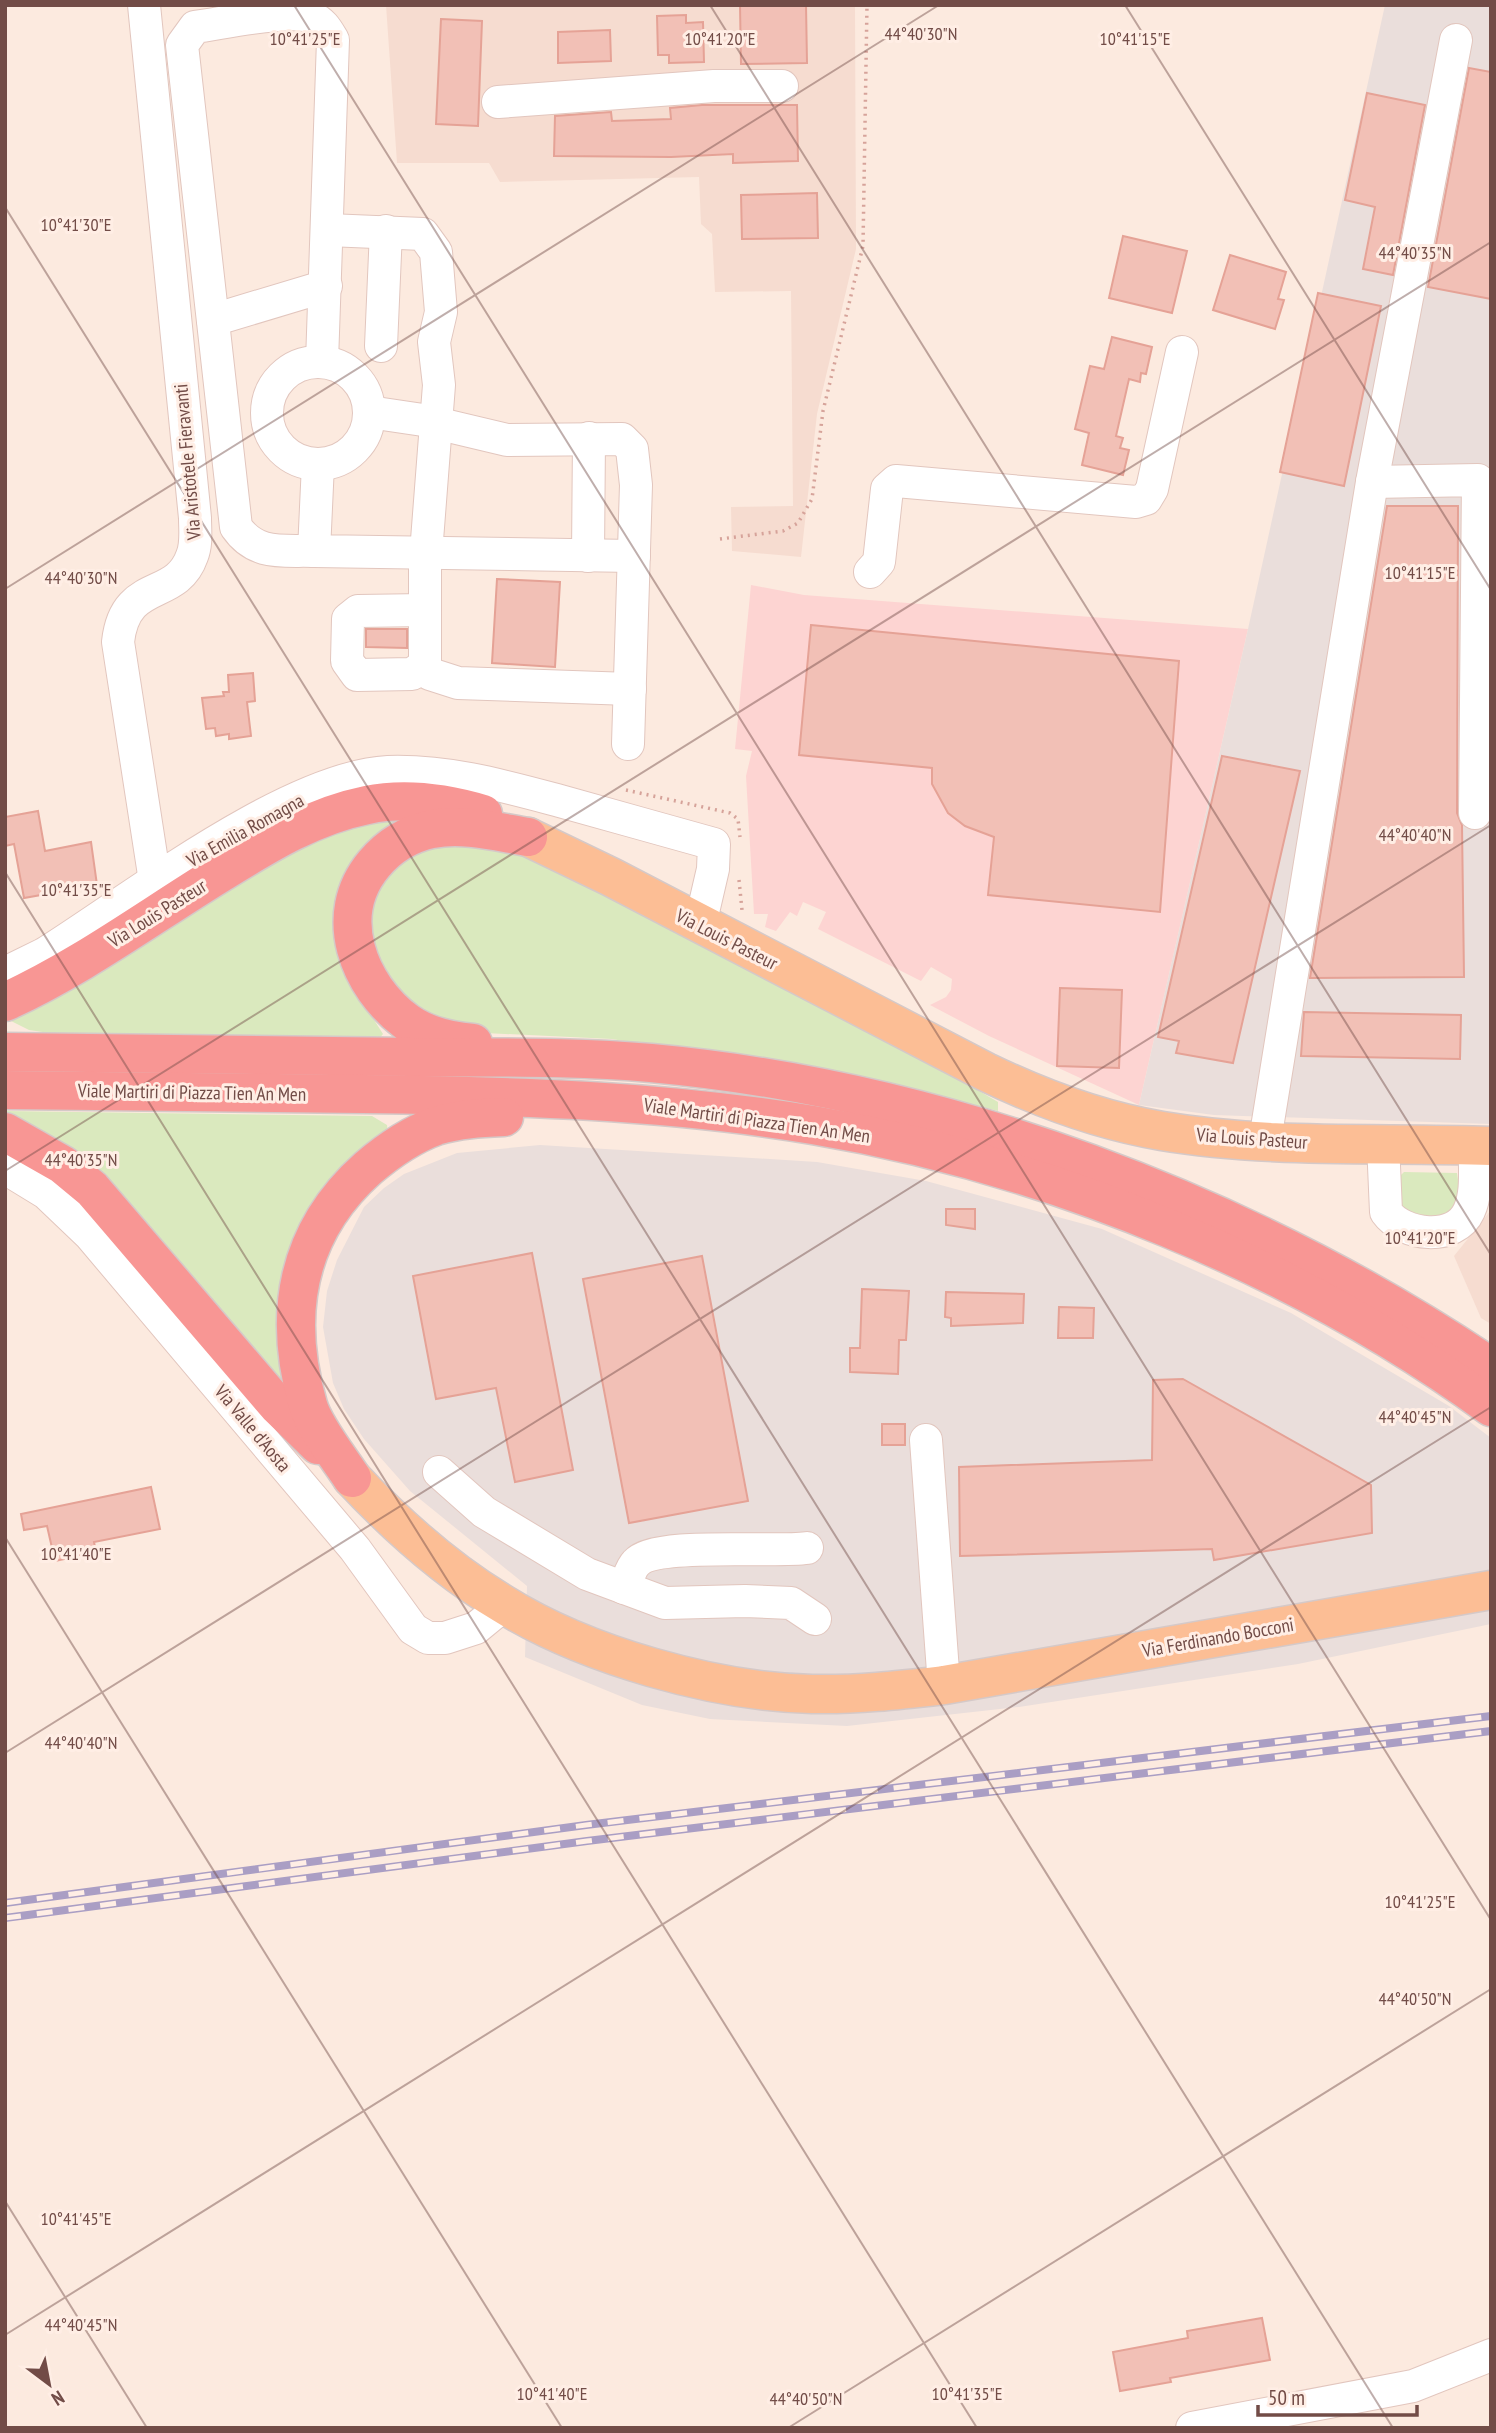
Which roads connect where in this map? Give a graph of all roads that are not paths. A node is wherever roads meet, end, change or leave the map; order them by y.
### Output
1 (144, 5) edge
2 (1456, 40) dead end
3 (782, 86) dead end
4 (498, 102) dead end
5 (327, 230) junction
6 (386, 231) junction
7 (326, 286) junction
8 (213, 320) junction
9 (381, 346) dead end
10 (1182, 352) dead end
11 (322, 362) junction
12 (369, 412) junction
13 (267, 413) junction
14 (223, 416) junction
15 (434, 423) junction
16 (589, 438) junction
17 (318, 464) junction
18 (1372, 482) junction
19 (314, 551) junction
20 (426, 555) junction
21 (588, 556) junction
22 (634, 556) junction
23 (870, 572) dead end
24 (425, 610) junction
25 (425, 665) junction
26 (630, 689) junction
27 (628, 744) dead end
28 (1475, 813) dead end
29 (528, 837) junction
30 (155, 881) junction
31 (700, 925) junction
32 (5, 973) edge
33 (5, 1002) edge
34 (5, 1052) edge
35 (652, 1063) junction
36 (5, 1090) edge
37 (754, 1116) junction
38 (5, 1132) edge
39 (1265, 1140) junction
40 (1383, 1143) junction
41 (1483, 1146) edge
42 (5, 1168) edge
43 (1095, 1183) junction
44 (1491, 1367) edge
45 (1491, 1407) edge
46 (926, 1440) dead end
47 (439, 1472) dead end
48 (352, 1478) junction
49 (807, 1548) dead end
50 (624, 1588) junction
51 (1491, 1590) edge
52 (504, 1605) junction
53 (815, 1619) dead end
54 (944, 1685) junction
55 (1491, 2355) edge
56 (1192, 2428) edge

1 - 30 street, Via Aristotele Fieravanti
2 - 18 street
3 - 4 street
5 - 6 street
5 - 7 street
5 - 8 street
6 - 9 street
6 - 15 street
7 - 8 street
7 - 11 street
8 - 14 street
10 - 23 street
11 - 12 street
11 - 13 street
12 - 15 street
12 - 17 street
13 - 14 street
13 - 17 street
14 - 19 street
15 - 16 street
15 - 20 street
16 - 21 street
16 - 22 street
17 - 19 street
18 - 28 street
18 - 39 street
19 - 20 street
20 - 21 street
20 - 24 street
21 - 22 street
22 - 26 street
24 - 25 street
24 - 25 street
25 - 26 street
26 - 27 street
29 - 31 main road, Via Louis Pasteur
29 - 33 highway, Via Louis Pasteur
29 - 35 highway
30 - 31 street, Via Emilia Romagna
30 - 32 street, Via Emilia Romagna
31 - 39 main road, Via Louis Pasteur
34 - 35 highway, Viale Martiri di Piazza Tien An Men
35 - 43 highway, Viale Martiri di Piazza Tien An Men
36 - 37 highway, Viale Martiri di Piazza Tien An Men
37 - 43 highway, Viale Martiri di Piazza Tien An Men
37 - 48 highway
38 - 48 highway
39 - 40 main road, Via Louis Pasteur
40 - 41 main road, Via Louis Pasteur
40 - 41 street
42 - 52 street, Via Valle d'Aosta
43 - 44 highway, Viale Martiri di Piazza Tien An Men
43 - 45 highway, Viale Martiri di Piazza Tien An Men
46 - 54 street
47 - 50 street
48 - 52 main road, Via Ferdinando Bocconi
49 - 50 street
50 - 53 street
51 - 54 main road, Via Ferdinando Bocconi
52 - 54 main road, Via Ferdinando Bocconi
55 - 56 street

